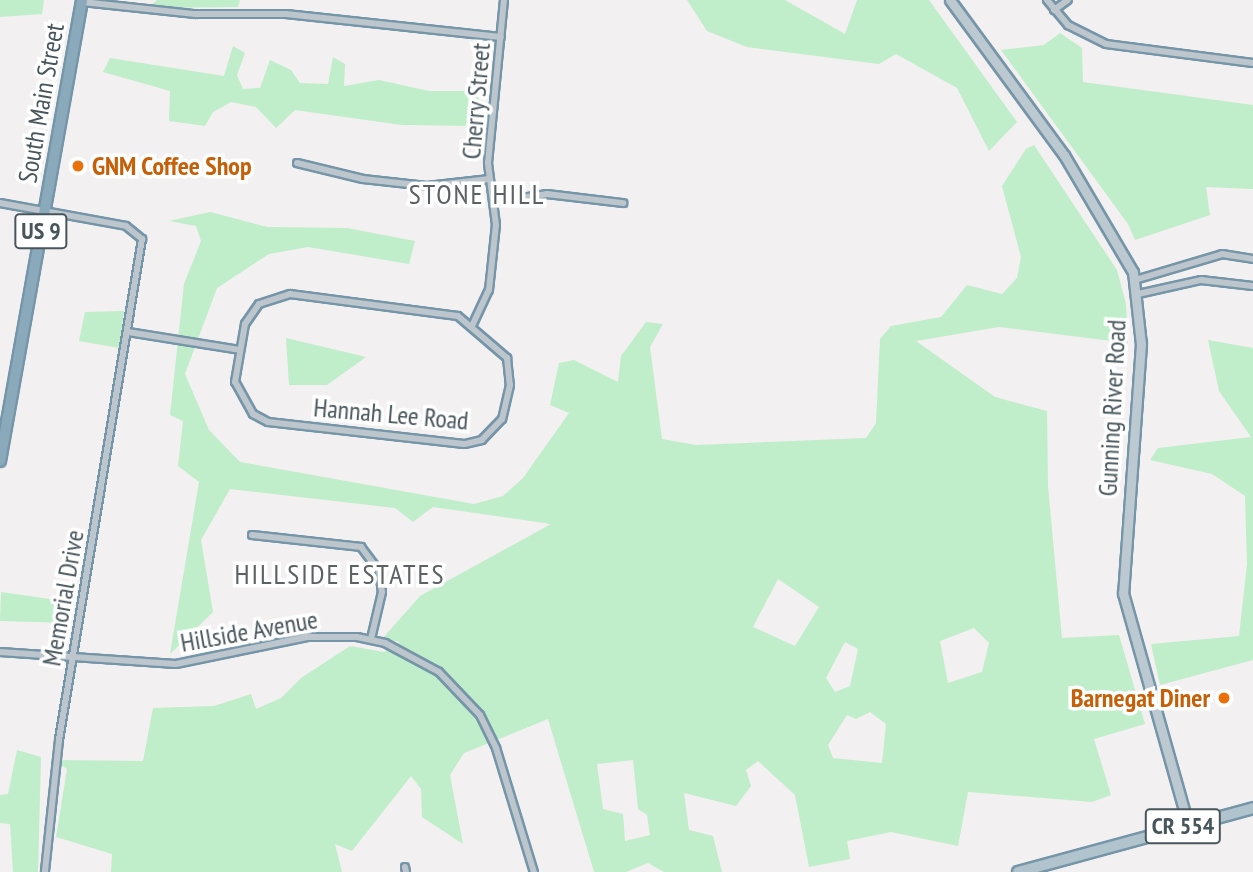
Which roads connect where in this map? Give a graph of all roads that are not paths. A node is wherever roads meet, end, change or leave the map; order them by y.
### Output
1 (504, 0) edge
2 (950, 0) edge
3 (1047, 0) edge
4 (1068, 0) edge
5 (82, 1) edge
6 (1054, 10) junction
7 (501, 37) junction
8 (1253, 63) edge
9 (297, 163) dead end
10 (490, 179) junction
11 (495, 202) junction
12 (0, 203) edge
13 (623, 203) dead end
14 (45, 210) junction
15 (1253, 258) edge
16 (1135, 280) junction
17 (1253, 286) edge
18 (1138, 294) junction
19 (472, 326) junction
20 (128, 332) junction
21 (240, 350) junction
22 (0, 461) edge
23 (252, 535) dead end
24 (371, 639) junction
25 (0, 652) edge
26 (73, 659) junction
27 (1253, 808) edge
28 (1188, 824) junction
29 (45, 872) edge
30 (534, 872) edge
31 (1018, 872) edge

1 - 7 street, Cherry Street
2 - 16 street, Gunning River Road
3 - 6 street
4 - 6 street
5 - 7 street
5 - 14 highway, South Main Street / US 9
6 - 8 street
7 - 10 street, Cherry Street
9 - 10 street
10 - 11 street, Cherry Street
11 - 13 street
11 - 19 street, Cherry Street
12 - 14 street
14 - 20 street, Memorial Drive
14 - 22 highway, South Main Street / US 9
15 - 16 street
16 - 18 street, Gunning River Road
17 - 18 street
18 - 28 street, Gunning River Road
19 - 21 street, Hannah Lee Road
19 - 21 street, Hannah Lee Road
20 - 21 street
20 - 26 street, Memorial Drive
23 - 24 street
24 - 26 street, Hillside Avenue
24 - 30 street, Hillside Avenue
25 - 26 street, Hillside Avenue
26 - 29 street, Memorial Drive
27 - 28 main road, CR 554
28 - 31 main road, CR 554

